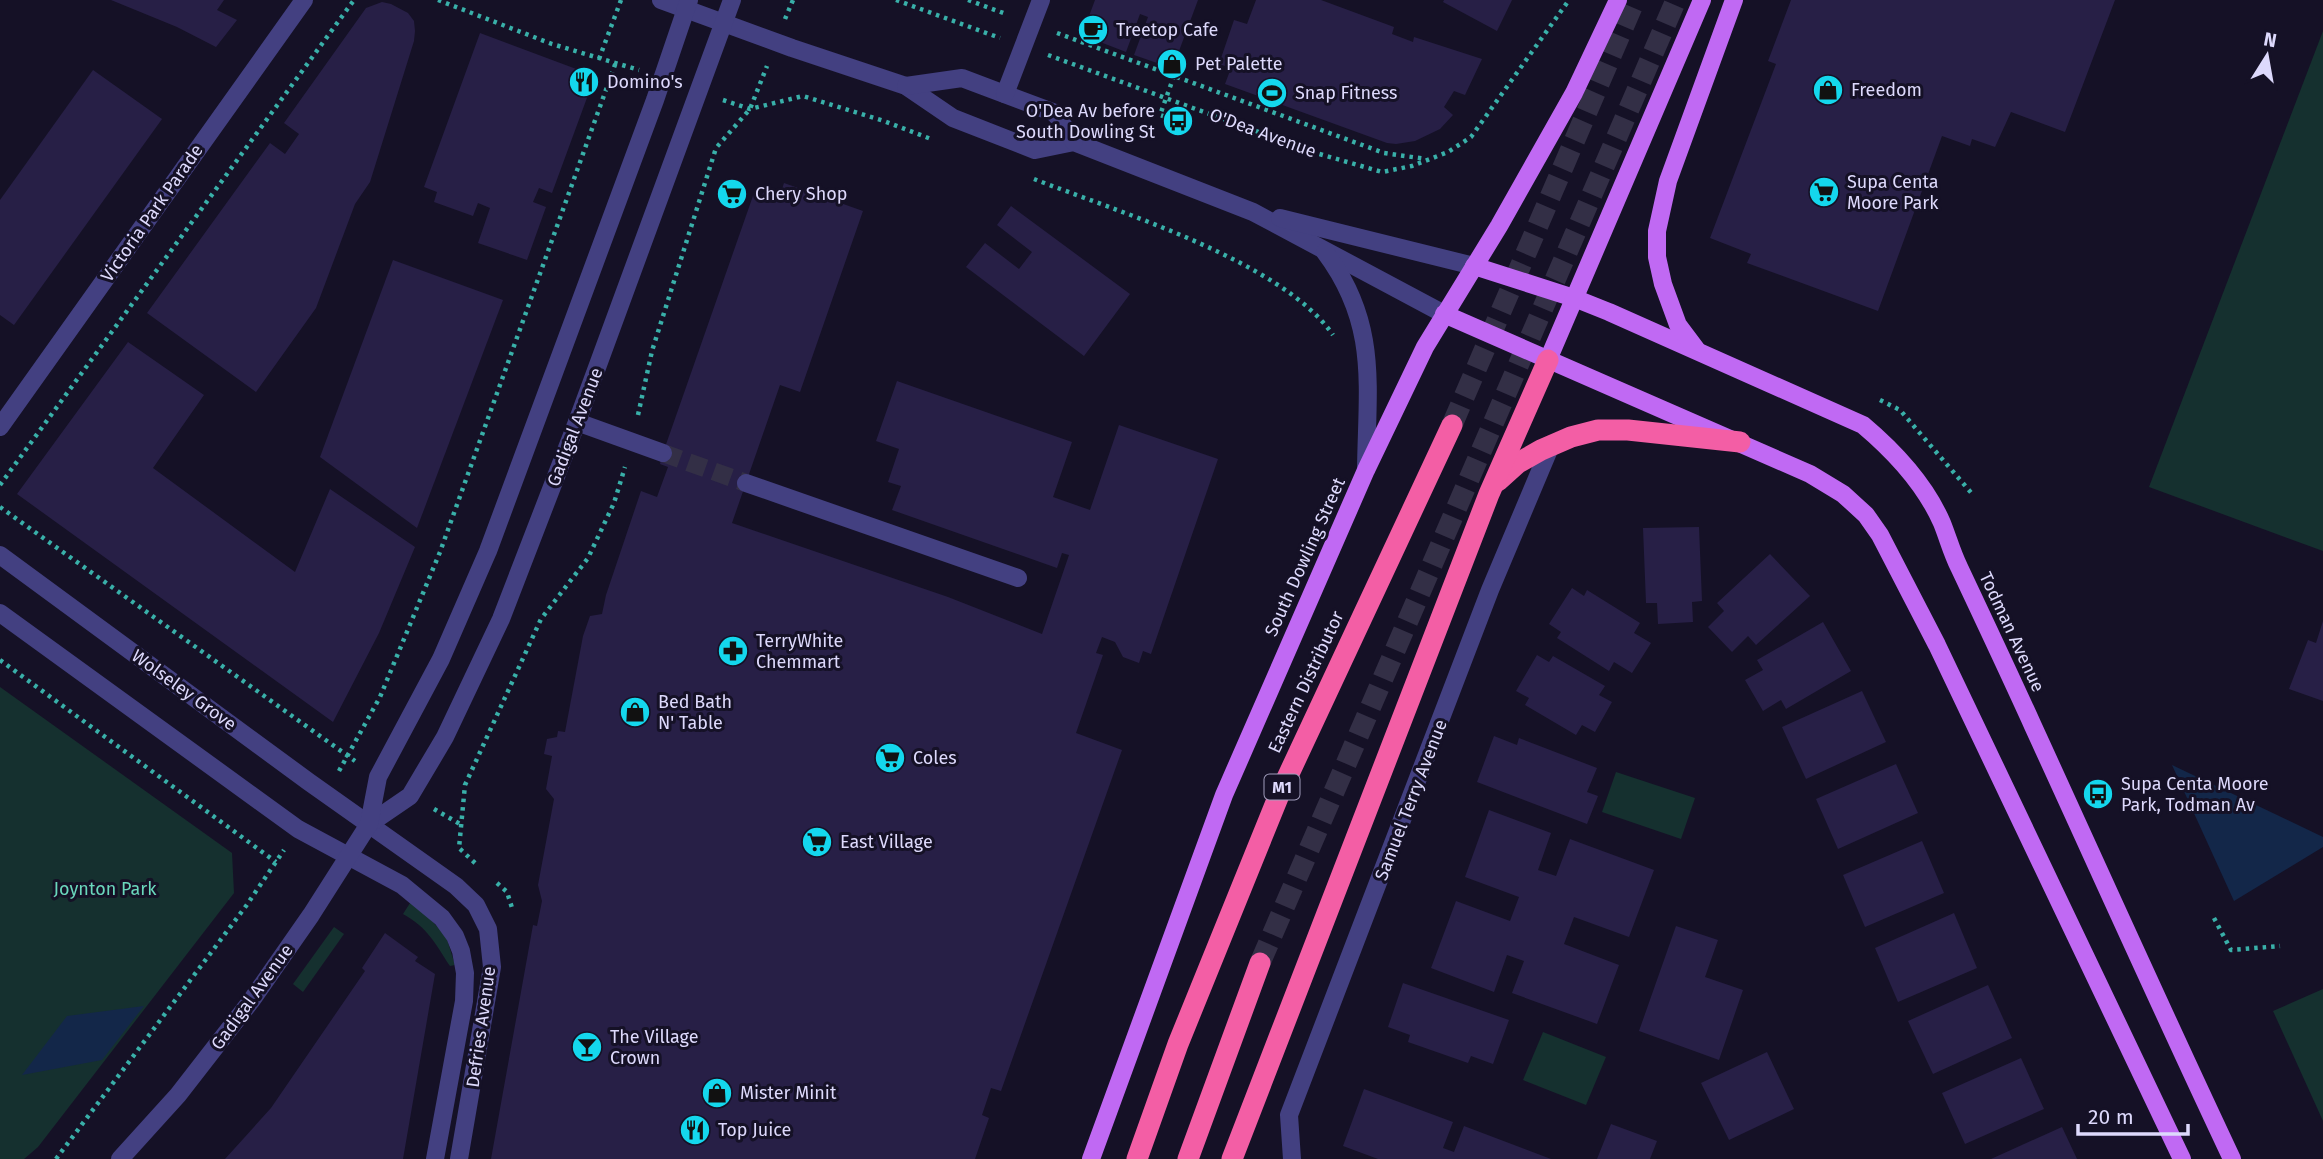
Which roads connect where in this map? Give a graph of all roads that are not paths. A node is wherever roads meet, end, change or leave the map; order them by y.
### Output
1 (304, 0) edge
2 (661, 0) edge
3 (732, 0) edge
4 (1041, 0) edge
5 (1618, 0) edge
6 (1702, 0) edge
7 (1734, 0) edge
8 (687, 4) edge
9 (724, 23) junction
10 (906, 86) junction
11 (1005, 94) junction
12 (1074, 142) junction
13 (1252, 212) junction
14 (1322, 247) junction
15 (1474, 266) junction
16 (1574, 298) junction
17 (1444, 314) junction
18 (1698, 351) junction
19 (1548, 360) junction
20 (577, 422) junction
21 (1452, 425) tunnel mouth
22 (0, 427) edge
23 (1740, 442) junction
24 (1551, 445) junction
25 (663, 453) tunnel mouth
26 (1366, 470) junction
27 (746, 482) tunnel mouth
28 (1489, 494) junction
29 (0, 555) edge
30 (1018, 578) dead end
31 (0, 614) edge
32 (369, 824) junction
33 (349, 857) junction
34 (1260, 963) tunnel mouth
35 (120, 1159) edge
36 (435, 1159) edge
37 (459, 1159) edge
38 (1091, 1159) edge
39 (1137, 1159) edge
40 (1188, 1159) edge
41 (1232, 1159) edge
42 (1292, 1159) edge
43 (2182, 1159) edge
44 (2232, 1159) edge

1 - 22 street, Victoria Park Parade
2 - 8 street
3 - 9 street, Gadigal Avenue
4 - 11 street
5 - 15 main road, South Dowling Street
6 - 16 main road
7 - 18 main road
8 - 9 street
8 - 32 street, Gadigal Avenue
9 - 10 street
9 - 20 street, Gadigal Avenue
10 - 11 street
10 - 12 street
11 - 12 street
12 - 13 street
13 - 14 street
13 - 15 street
14 - 17 street
14 - 26 street
15 - 16 main road, Todman Avenue
15 - 17 main road, South Dowling Street
16 - 18 main road, Todman Avenue
16 - 19 main road
17 - 19 main road
17 - 26 main road, South Dowling Street
18 - 44 main road, Todman Avenue
19 - 23 main road
19 - 28 highway
20 - 25 street
20 - 32 street, Gadigal Avenue
21 - 39 highway, Eastern Distributor / M1
23 - 24 highway
23 - 43 main road
24 - 28 highway
24 - 42 street, Samuel Terry Avenue
26 - 38 main road, South Dowling Street
27 - 30 street
28 - 41 highway
29 - 32 street, Wolseley Grove
31 - 33 street
32 - 33 street, Gadigal Avenue
32 - 37 street, Defries Avenue
33 - 35 street, Gadigal Avenue
33 - 36 street, Defries Avenue
34 - 40 highway

